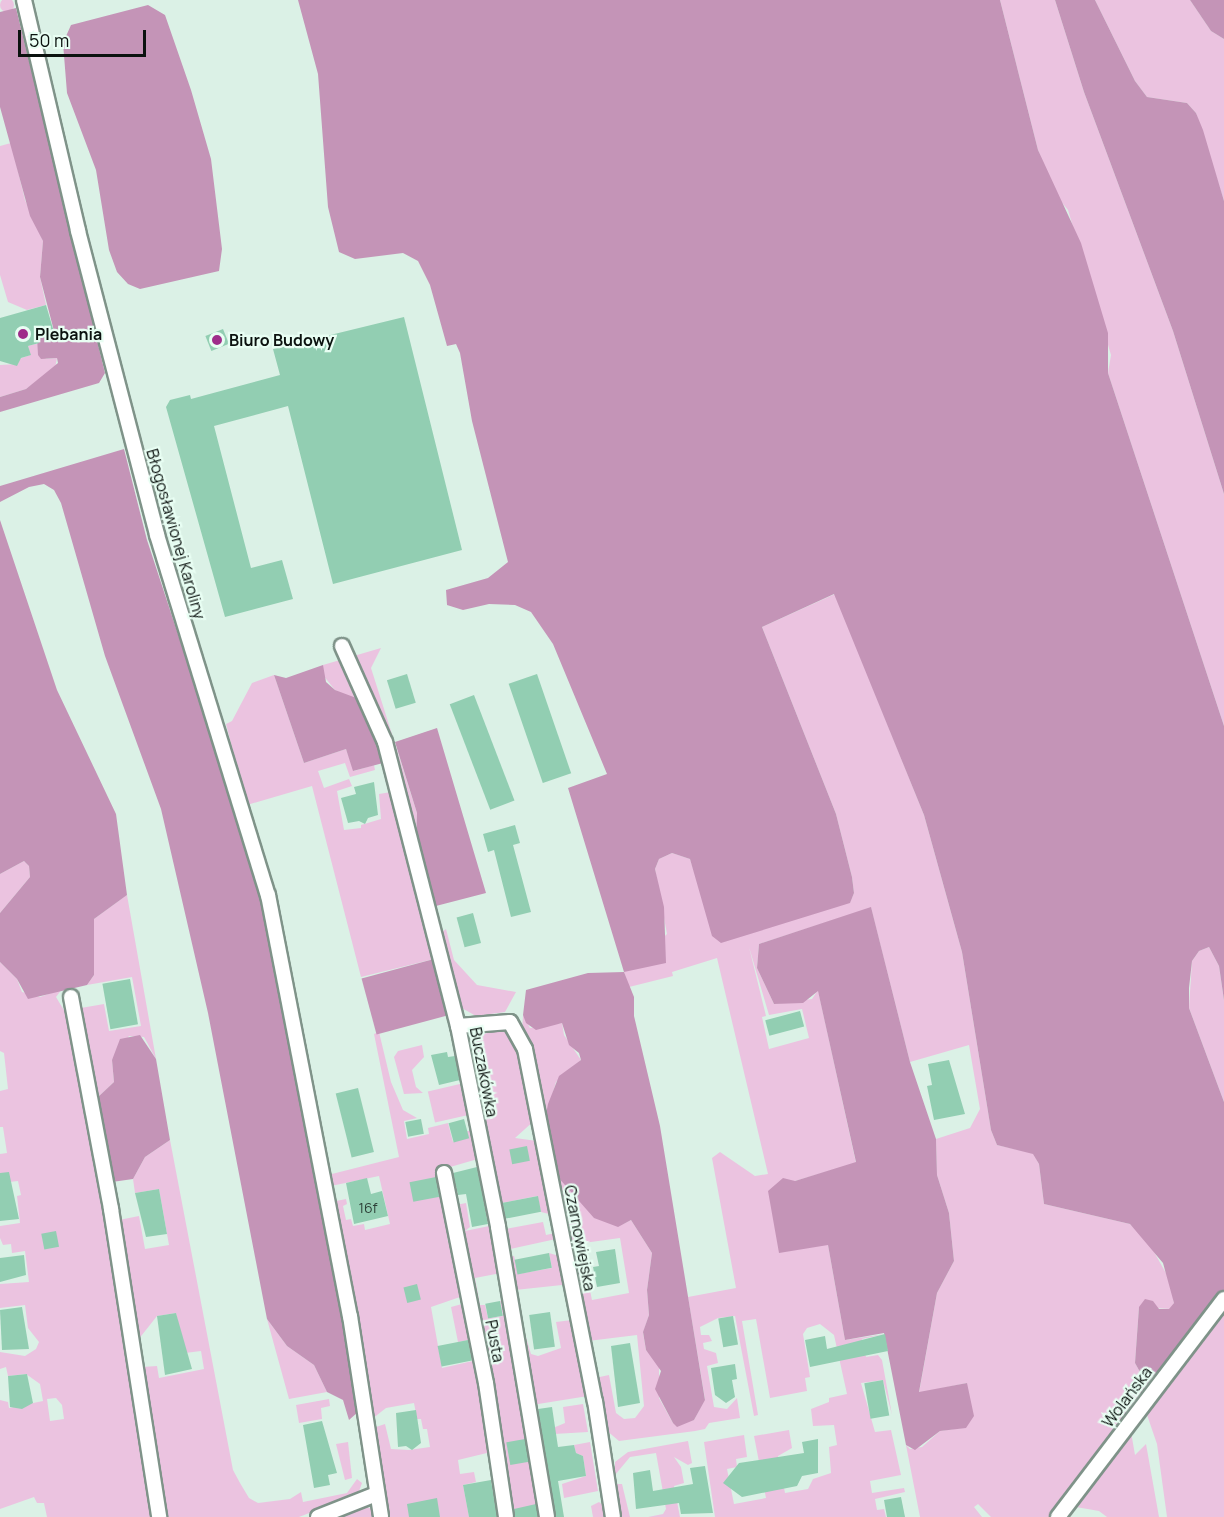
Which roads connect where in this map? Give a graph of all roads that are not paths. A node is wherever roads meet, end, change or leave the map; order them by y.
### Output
1 (24, 0) edge
2 (342, 646) dead end
3 (72, 997) dead end
4 (458, 1026) junction
5 (444, 1173) dead end
6 (1224, 1299) edge
7 (376, 1494) junction
8 (159, 1517) edge
9 (318, 1517) edge
10 (381, 1517) edge
11 (506, 1517) edge
12 (547, 1517) edge
13 (613, 1517) edge
14 (1058, 1517) edge

1 - 7 street, Błogosławionej Karoliny
2 - 4 street, Buczakówka
3 - 8 street
4 - 12 street, Buczakówka
4 - 13 street, Czarnowiejska
5 - 11 street, Pusta
6 - 14 street, Wolańska
7 - 9 street
7 - 10 street, Błogosławionej Karoliny

